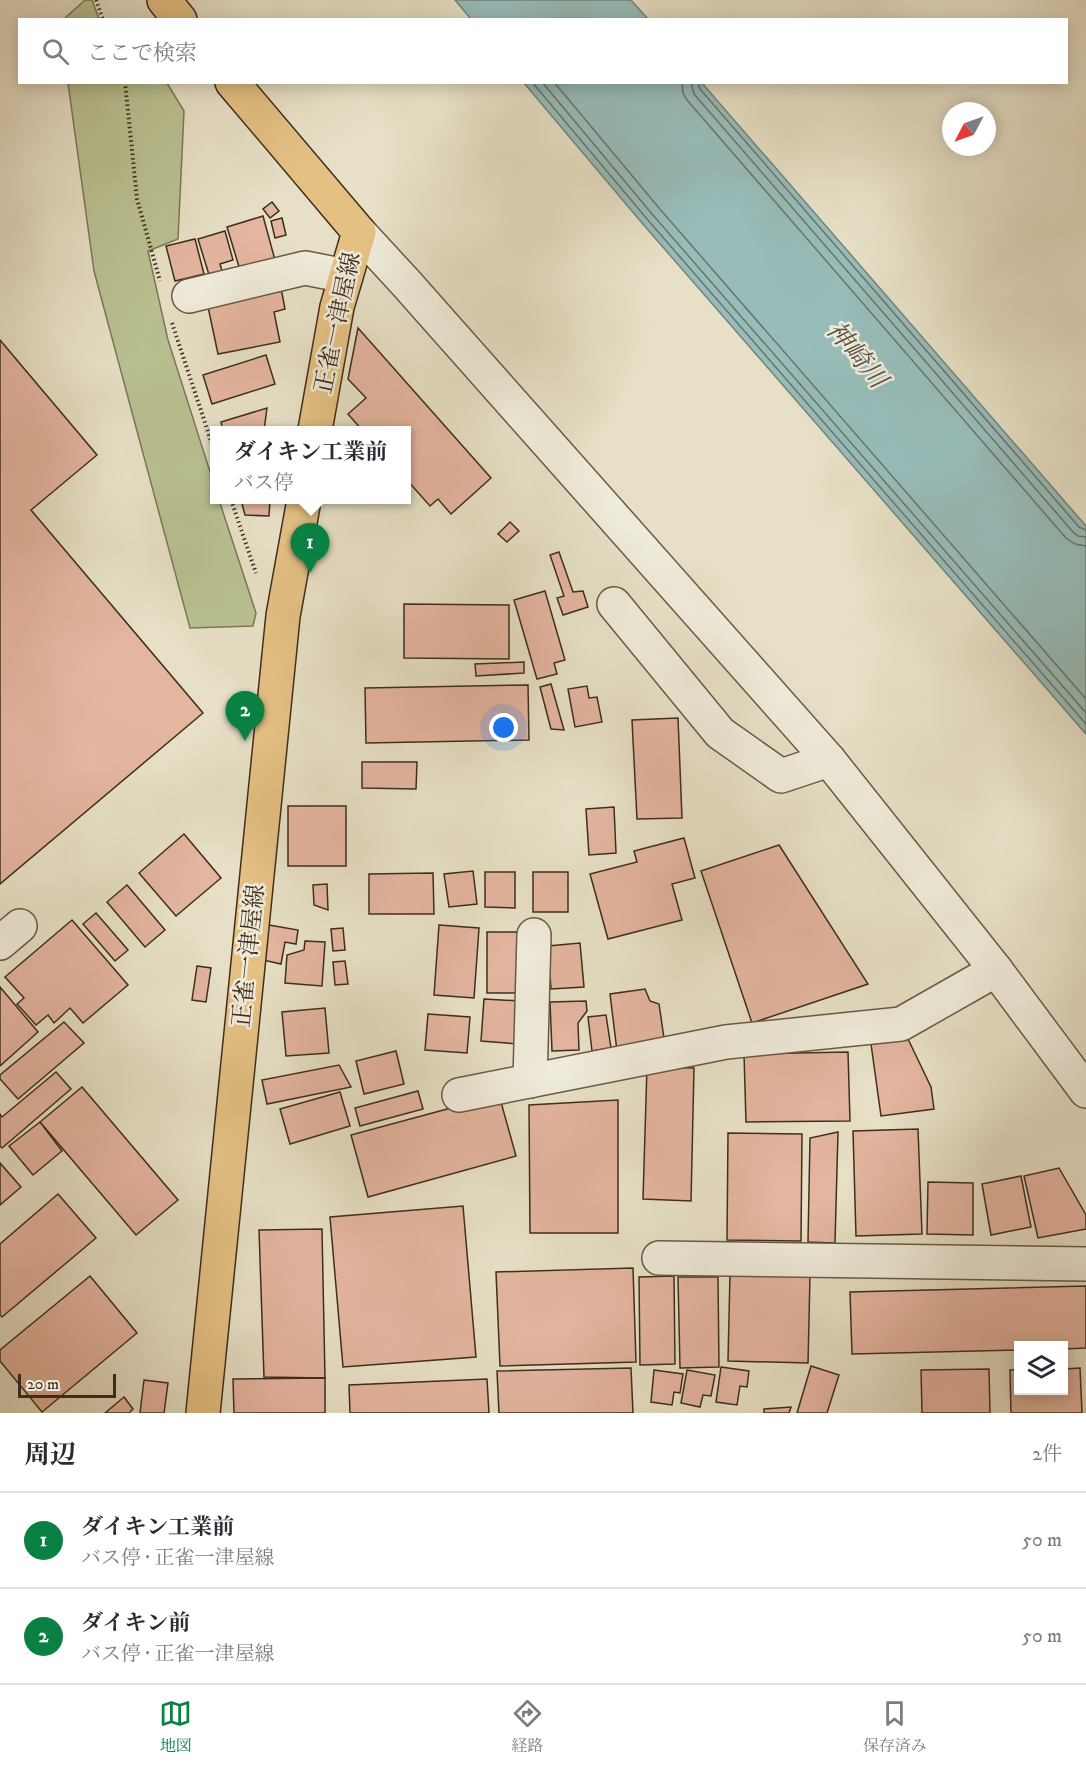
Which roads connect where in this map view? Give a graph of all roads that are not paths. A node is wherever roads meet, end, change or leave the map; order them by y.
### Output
1 (164, 0) edge
2 (178, 18) edge
3 (234, 84) edge
4 (358, 232) junction
5 (346, 276) junction
6 (174, 302) road end
7 (316, 426) edge
8 (302, 504) edge
9 (614, 604) dead end
10 (829, 760) junction
11 (534, 935) dead end
12 (996, 970) junction
13 (530, 1081) junction
14 (1086, 1091) edge
15 (459, 1095) dead end
16 (659, 1258) dead end
17 (1086, 1264) edge
18 (203, 1413) edge

1 - 2 main road
3 - 4 main road, 正雀一津屋線
4 - 5 main road, 正雀一津屋線
4 - 10 street
5 - 6 street
5 - 7 main road, 正雀一津屋線
8 - 18 main road, 正雀一津屋線
9 - 10 street
10 - 12 street
11 - 13 street
12 - 13 street
12 - 14 street
13 - 15 street
16 - 17 street

